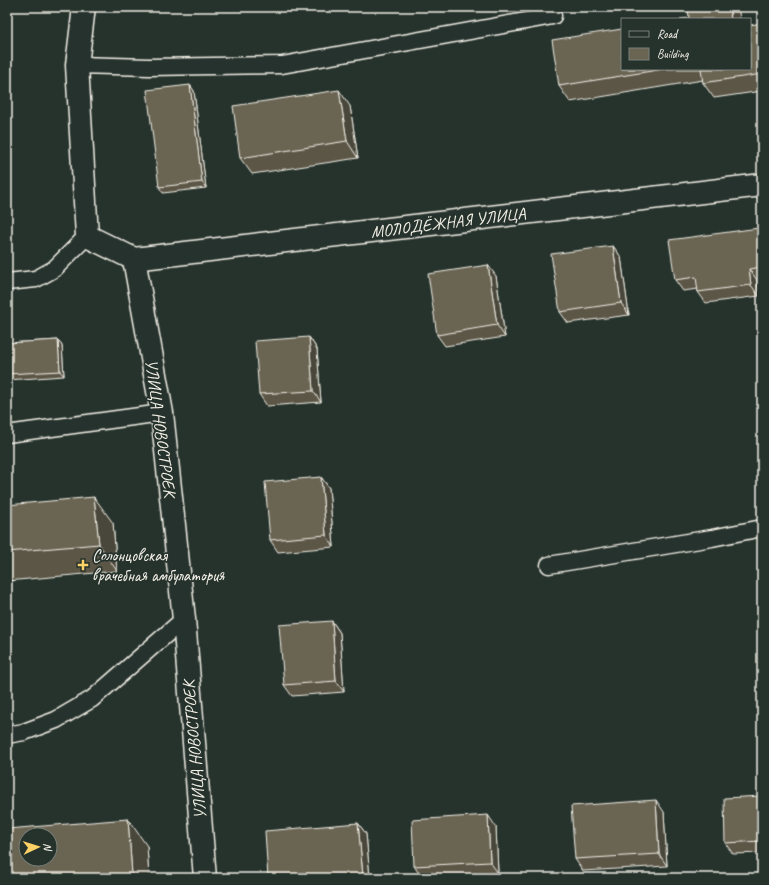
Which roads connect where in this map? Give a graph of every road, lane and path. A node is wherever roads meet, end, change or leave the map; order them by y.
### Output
1 (84, 7) edge
2 (553, 16) dead end
3 (77, 65) junction
4 (762, 185) edge
5 (88, 236) junction
6 (134, 259) junction
7 (7, 282) edge
8 (162, 413) junction
9 (7, 434) edge
10 (762, 528) edge
11 (549, 564) dead end
12 (184, 619) junction
13 (7, 735) edge
14 (205, 878) edge

1 - 3 street
2 - 3 lane
3 - 5 street
4 - 6 street, МОЛОДЁЖНАЯ УЛИЦА
5 - 6 street
5 - 7 lane
6 - 8 street, УЛИЦА НОВОСТРОЕК
8 - 9 lane
8 - 12 street, УЛИЦА НОВОСТРОЕК
10 - 11 lane
12 - 13 lane
12 - 14 street, УЛИЦА НОВОСТРОЕК

